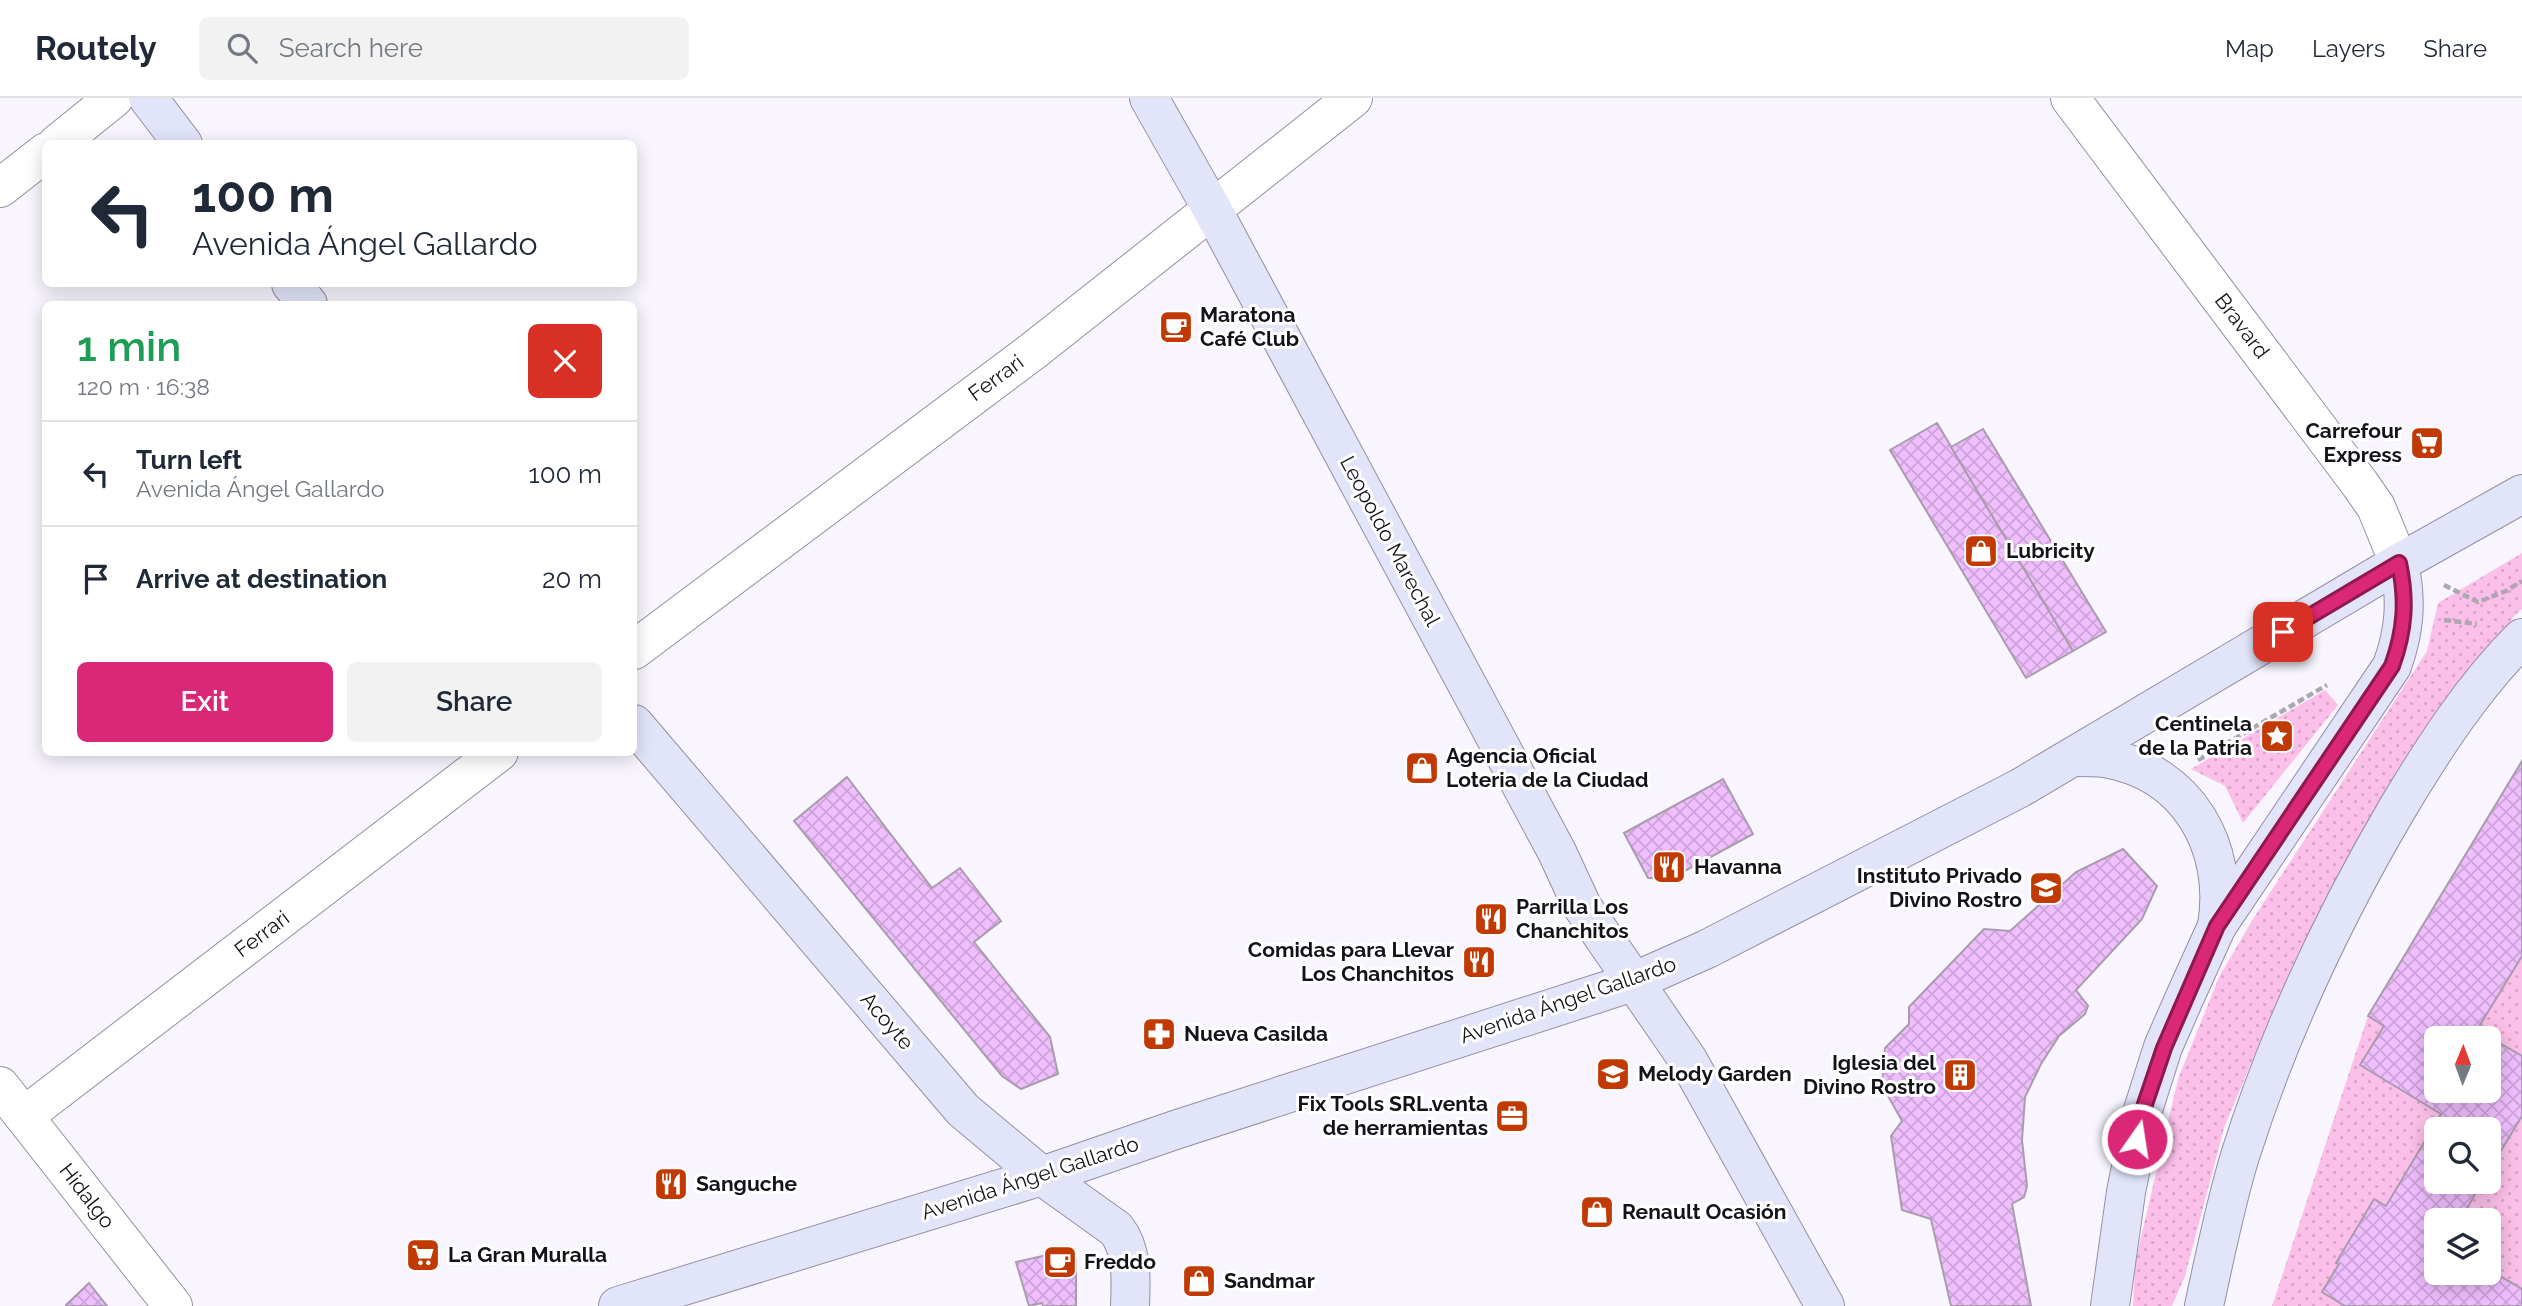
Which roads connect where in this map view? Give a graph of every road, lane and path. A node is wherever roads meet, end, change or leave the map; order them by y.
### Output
1 (114, 98) edge
2 (148, 98) edge
3 (1149, 98) edge
4 (1353, 98) edge
5 (2070, 98) edge
6 (62, 140) edge
7 (180, 140) edge
8 (42, 155) edge
9 (0, 188) edge
10 (1212, 209) junction
11 (293, 287) edge
12 (305, 301) edge
13 (2522, 494) edge
14 (2399, 563) junction
15 (2522, 581) edge
16 (2482, 625) dead end
17 (2522, 638) edge
18 (2401, 642) junction
19 (637, 648) edge
20 (2329, 684) dead end
21 (637, 728) edge
22 (494, 756) edge
23 (2073, 757) junction
24 (2162, 781) junction
25 (2217, 926) junction
26 (1633, 982) junction
27 (0, 1086) edge
28 (24, 1116) junction
29 (1042, 1176) junction
30 (173, 1306) edge
31 (618, 1306) edge
32 (1130, 1306) edge
33 (1825, 1306) edge
34 (2110, 1306) edge
35 (2204, 1306) edge

1 - 6 street
2 - 7 main road
3 - 10 main road, Leopoldo Marechal
4 - 10 street, Ferrari
5 - 14 street, Bravard
8 - 9 street
10 - 19 street, Ferrari
10 - 26 main road, Leopoldo Marechal
11 - 12 main road
13 - 14 main road, Avenida Ángel Gallardo
14 - 15 path
14 - 18 main road
14 - 23 main road, Avenida Ángel Gallardo
16 - 18 path
17 - 35 main road
18 - 25 main road
20 - 24 path
21 - 29 main road, Acoyte
22 - 28 street, Ferrari
23 - 24 main road
23 - 26 main road, Avenida Ángel Gallardo
24 - 25 main road
25 - 34 main road
26 - 29 main road, Avenida Ángel Gallardo
26 - 33 main road, Leopoldo Marechal
27 - 28 street, Hidalgo
28 - 30 street, Hidalgo
29 - 31 main road, Avenida Ángel Gallardo
29 - 32 main road, Acoyte

